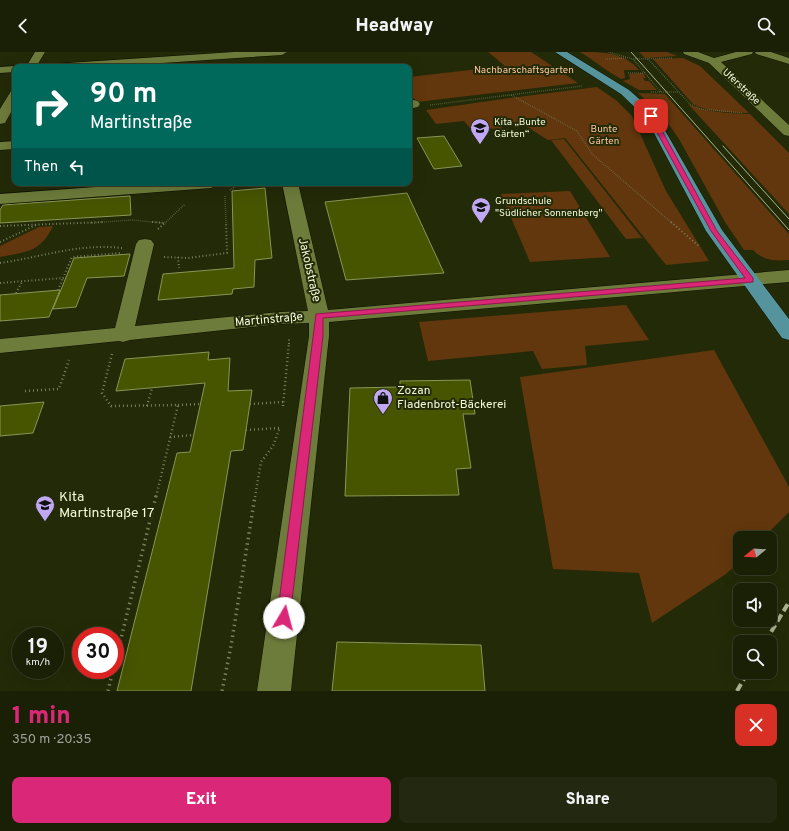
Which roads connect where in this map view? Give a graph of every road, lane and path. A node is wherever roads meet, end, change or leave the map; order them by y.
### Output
1 (40, 52) edge
2 (282, 52) edge
3 (560, 52) edge
4 (608, 52) edge
5 (618, 52) edge
6 (748, 52) edge
7 (760, 52) edge
8 (692, 53) edge
9 (262, 56) edge
10 (623, 56) junction
11 (628, 58) junction
12 (648, 58) junction
13 (598, 59) dead end
14 (633, 59) junction
15 (789, 61) edge
16 (713, 62) junction
17 (33, 64) edge
18 (110, 64) edge
19 (12, 69) edge
20 (0, 70) edge
21 (610, 82) junction
22 (661, 92) dead end
23 (511, 95) junction
24 (12, 99) edge
25 (412, 104) edge
26 (771, 114) junction
27 (0, 120) edge
28 (789, 132) edge
29 (12, 145) edge
30 (0, 146) edge
31 (204, 186) edge
32 (237, 186) edge
33 (291, 186) edge
34 (190, 192) junction
35 (0, 199) edge
36 (165, 223) junction
37 (38, 225) junction
38 (0, 226) edge
39 (0, 242) edge
40 (702, 250) dead end
41 (140, 252) junction
42 (165, 257) dead end
43 (178, 257) junction
44 (0, 263) edge
45 (179, 268) dead end
46 (789, 276) edge
47 (63, 278) junction
48 (750, 280) junction
49 (22, 281) junction
50 (0, 283) edge
51 (58, 290) dead end
52 (16, 294) dead end
53 (319, 316) junction
54 (789, 333) edge
55 (123, 335) junction
56 (289, 338) dead end
57 (0, 346) edge
58 (112, 356) dead end
59 (68, 364) dead end
60 (152, 388) dead end
61 (24, 391) dead end
62 (284, 402) junction
63 (200, 404) dead end
64 (250, 404) dead end
65 (178, 405) junction
66 (147, 406) junction
67 (283, 409) dead end
68 (281, 422) dead end
69 (280, 428) junction
70 (246, 430) dead end
71 (193, 435) dead end
72 (170, 437) junction
73 (124, 627) edge
74 (111, 679) edge
75 (108, 691) edge
76 (222, 691) edge
77 (274, 691) edge

1 - 17 street
2 - 9 street
3 - 21 main road
4 - 10 path
5 - 10 path
6 - 16 street
7 - 15 street
8 - 12 path
8 - 16 street, Uferstraße
9 - 18 street
10 - 11 path
11 - 13 path
11 - 14 path
12 - 14 path
12 - 26 path
14 - 22 path
16 - 26 street, Uferstraße
19 - 20 street
21 - 23 path
21 - 48 main road
23 - 25 path
23 - 40 path
24 - 27 street
26 - 28 street, Uferstraße
29 - 30 street
31 - 34 street
32 - 43 path
33 - 53 street, Jakobstraße
34 - 35 street
34 - 36 path
36 - 37 path
36 - 41 path
37 - 38 path
37 - 39 path
41 - 44 path
41 - 47 path
41 - 55 street
42 - 43 path
43 - 45 path
46 - 48 street, Martinstraße
47 - 49 path
47 - 51 path
48 - 53 street, Martinstraße
48 - 54 main road
49 - 50 path
49 - 52 path
53 - 55 street, Martinstraße
53 - 77 street, Jakobstraße
55 - 57 street, Martinstraße
56 - 62 path
58 - 66 path
59 - 61 path
60 - 66 path
62 - 64 path
62 - 67 path
63 - 65 path
65 - 66 path
65 - 72 path
68 - 69 path
69 - 70 path
69 - 76 path
71 - 72 path
72 - 73 path
74 - 75 path

